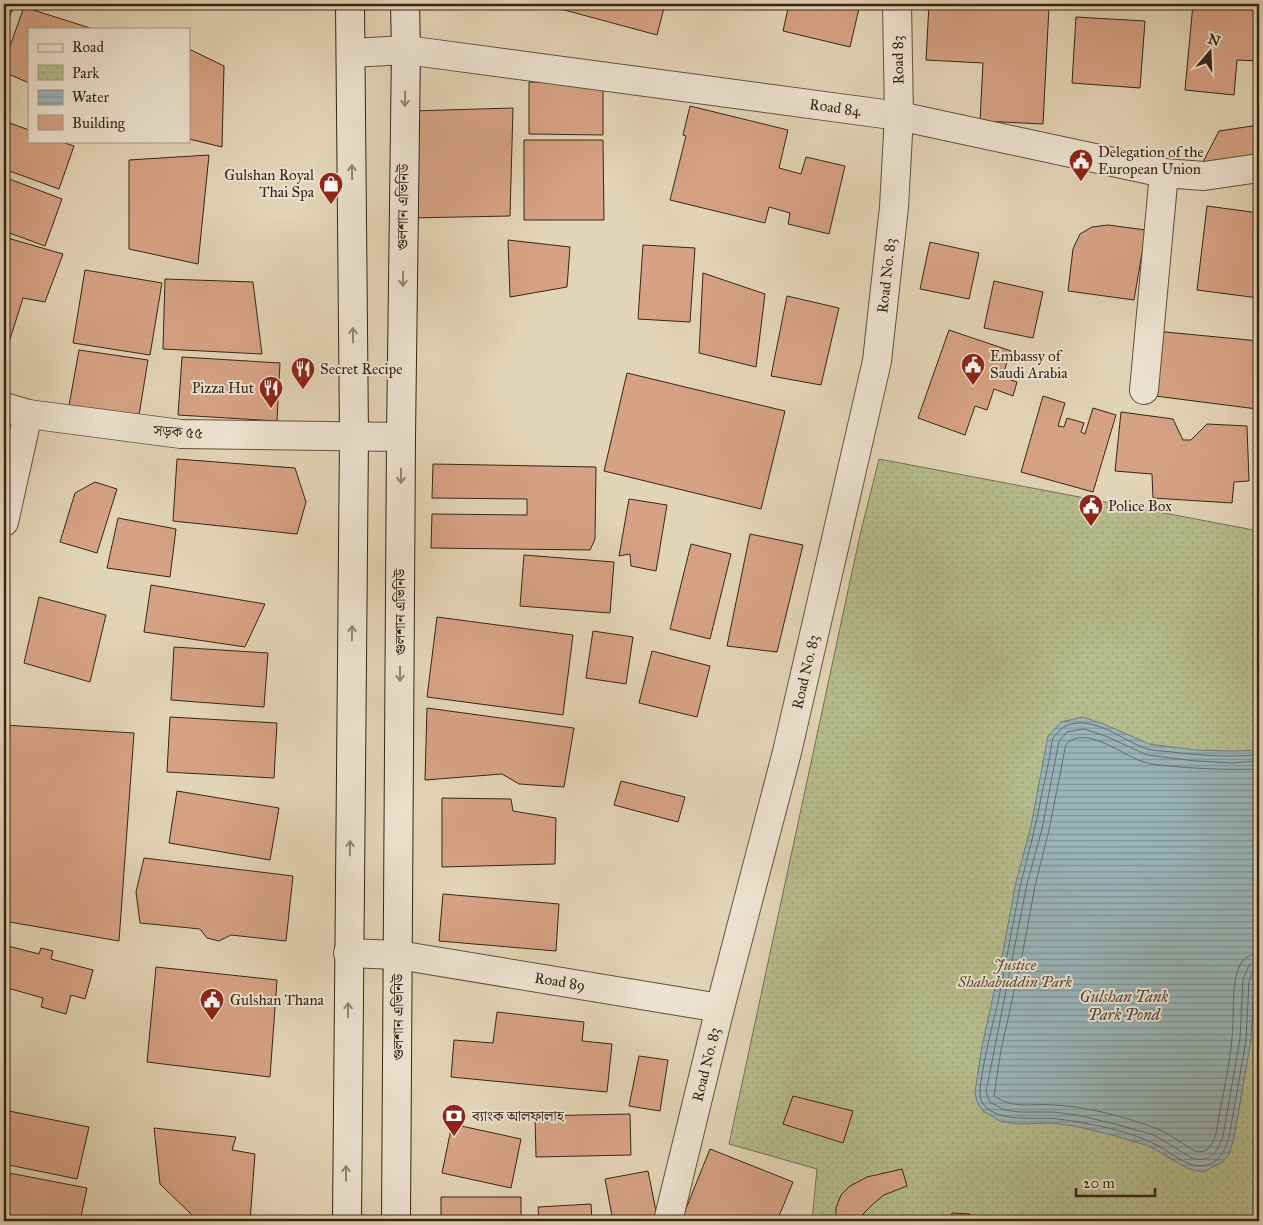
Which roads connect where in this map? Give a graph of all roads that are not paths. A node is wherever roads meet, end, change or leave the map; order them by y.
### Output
1 (350, 4) edge
2 (406, 4) edge
3 (897, 4) edge
4 (406, 50) junction
5 (350, 53) junction
6 (899, 116) junction
7 (1259, 168) edge
8 (1164, 173) junction
9 (1144, 390) dead end
10 (16, 411) edge
11 (354, 436) junction
12 (401, 437) junction
13 (4, 522) edge
14 (348, 953) junction
15 (398, 955) junction
16 (720, 1008) junction
17 (347, 1221) edge
18 (396, 1221) edge
19 (668, 1221) edge

1 - 5 street
2 - 4 street, গুলশান এভিনিউ
3 - 6 street, Road 83
4 - 5 street, Road 84
4 - 6 street, Road 84
4 -> 12 street, গুলশান এভিনিউ
11 -> 5 street
6 - 8 street, Road 84
6 - 16 street, Road No. 83
7 - 8 street, Road 84
8 - 9 street
10 - 11 street, সড়ক ৫৫
10 - 13 street
11 - 12 street, সড়ক ৫৫
14 -> 11 street
12 -> 15 street, গুলশান এভিনিউ
14 - 15 street, Road 89
17 -> 14 street
15 - 16 street, Road 89
15 - 18 street, গুলশান এভিনিউ
16 - 19 street, Road No. 83

